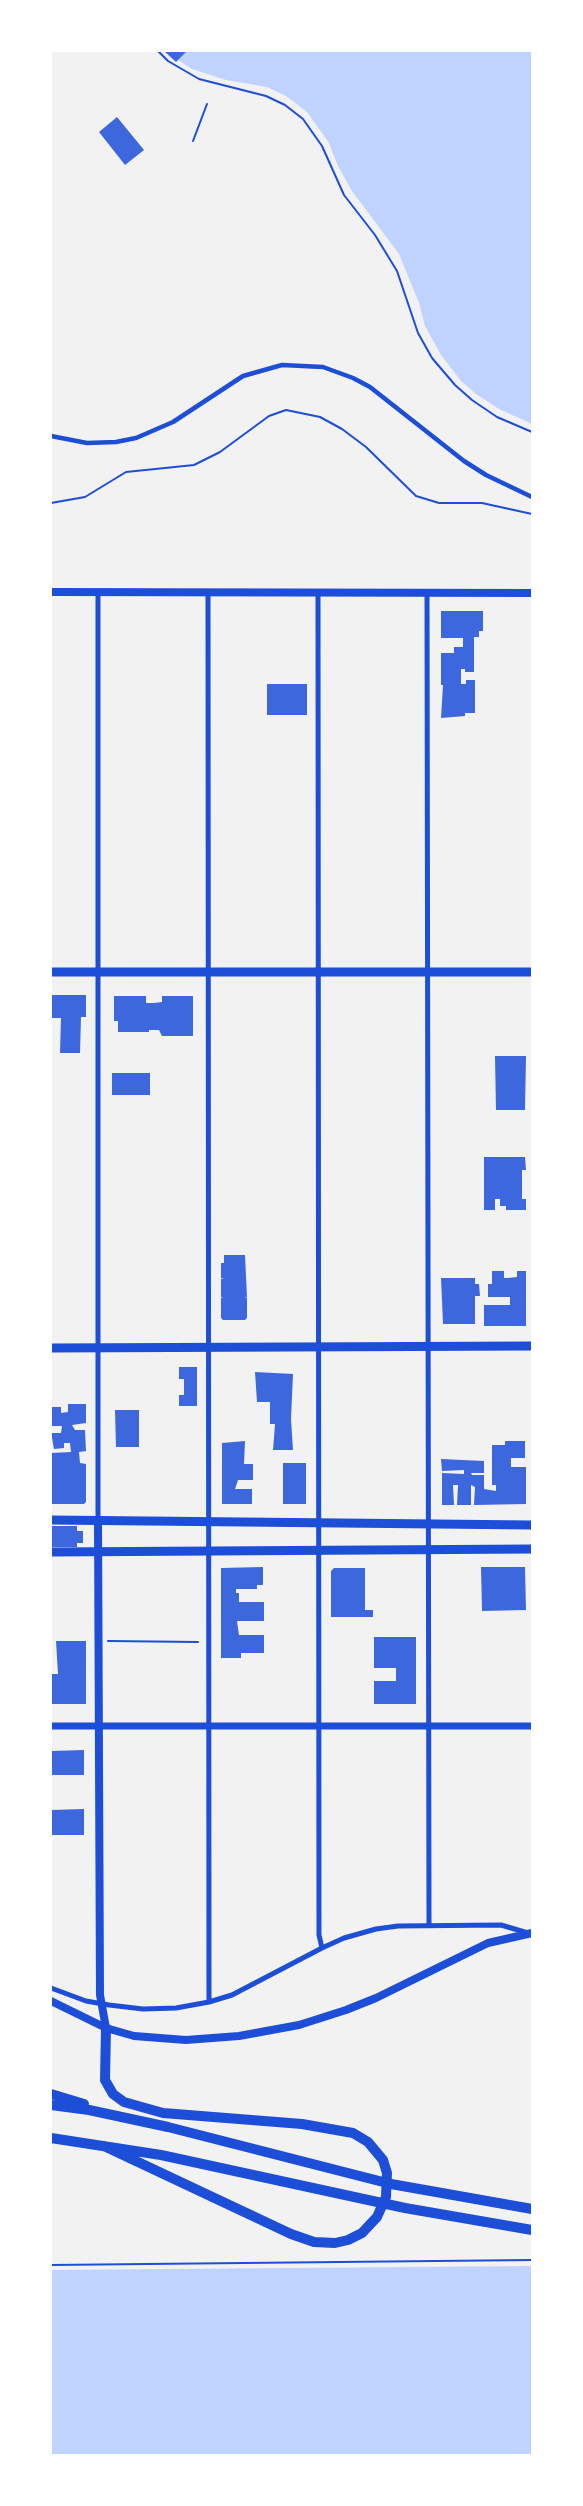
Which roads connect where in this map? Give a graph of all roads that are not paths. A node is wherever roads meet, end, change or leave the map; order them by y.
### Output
1 (51, 436) edge
2 (532, 497) edge
3 (51, 592) edge
4 (98, 592) junction
5 (208, 592) junction
6 (317, 592) junction
7 (427, 593) junction
8 (532, 593) edge
9 (427, 971) junction
10 (51, 972) edge
11 (98, 972) junction
12 (207, 972) junction
13 (532, 972) edge
14 (318, 973) junction
15 (532, 1346) edge
16 (51, 1348) edge
17 (99, 1348) junction
18 (208, 1348) junction
19 (318, 1348) junction
20 (428, 1348) junction
21 (51, 1520) edge
22 (98, 1520) junction
23 (208, 1523) junction
24 (318, 1524) junction
25 (428, 1525) junction
26 (532, 1525) edge
27 (428, 1549) junction
28 (532, 1549) edge
29 (208, 1550) junction
30 (318, 1550) junction
31 (51, 1552) edge
32 (99, 1552) junction
33 (51, 1726) edge
34 (208, 1726) junction
35 (318, 1726) junction
36 (532, 1726) edge
37 (97, 1727) junction
38 (428, 1727) junction
39 (429, 1925) junction
40 (530, 1933) edge
41 (322, 1948) junction
42 (51, 1988) edge
43 (51, 2001) edge
44 (209, 2002) junction
45 (101, 2004) junction
46 (106, 2028) junction
47 (51, 2094) edge
48 (51, 2105) edge
49 (121, 2116) junction
50 (51, 2138) edge
51 (104, 2146) junction
52 (532, 2209) edge
53 (532, 2230) edge

1 - 2 street
3 - 4 main road
4 - 5 main road
4 - 11 street
5 - 6 main road
5 - 12 street
6 - 7 main road
6 - 14 street
7 - 8 main road
7 - 9 street
9 - 13 main road
9 - 14 main road
9 - 20 street
10 - 11 main road
11 - 12 main road
11 - 17 street
12 - 14 main road
12 - 18 street
14 - 19 street
15 - 20 main road
16 - 17 main road
17 - 18 main road
17 - 22 street
18 - 19 main road
18 - 23 street
19 - 20 main road
19 - 24 street
20 - 25 street
21 - 22 main road
22 - 23 main road
22 - 32 main road
23 - 24 main road
23 - 29 street
24 - 25 main road
24 - 30 street
25 - 26 main road
25 - 27 street
27 - 28 main road
27 - 30 main road
27 - 38 street
29 - 30 main road
29 - 32 main road
29 - 34 street
30 - 35 street
31 - 32 main road
32 - 37 main road
33 - 37 street
34 - 35 street
34 - 37 street
34 - 44 street
35 - 38 street
35 - 41 street
36 - 38 street
37 - 45 main road
38 - 39 street
39 - 40 street
39 - 41 street
40 - 46 main road
41 - 44 street
42 - 45 street
43 - 46 main road
44 - 45 street
45 - 46 main road
46 - 51 highway
47 - 49 highway
48 - 49 highway
49 - 52 highway
50 - 51 highway
51 - 53 highway

